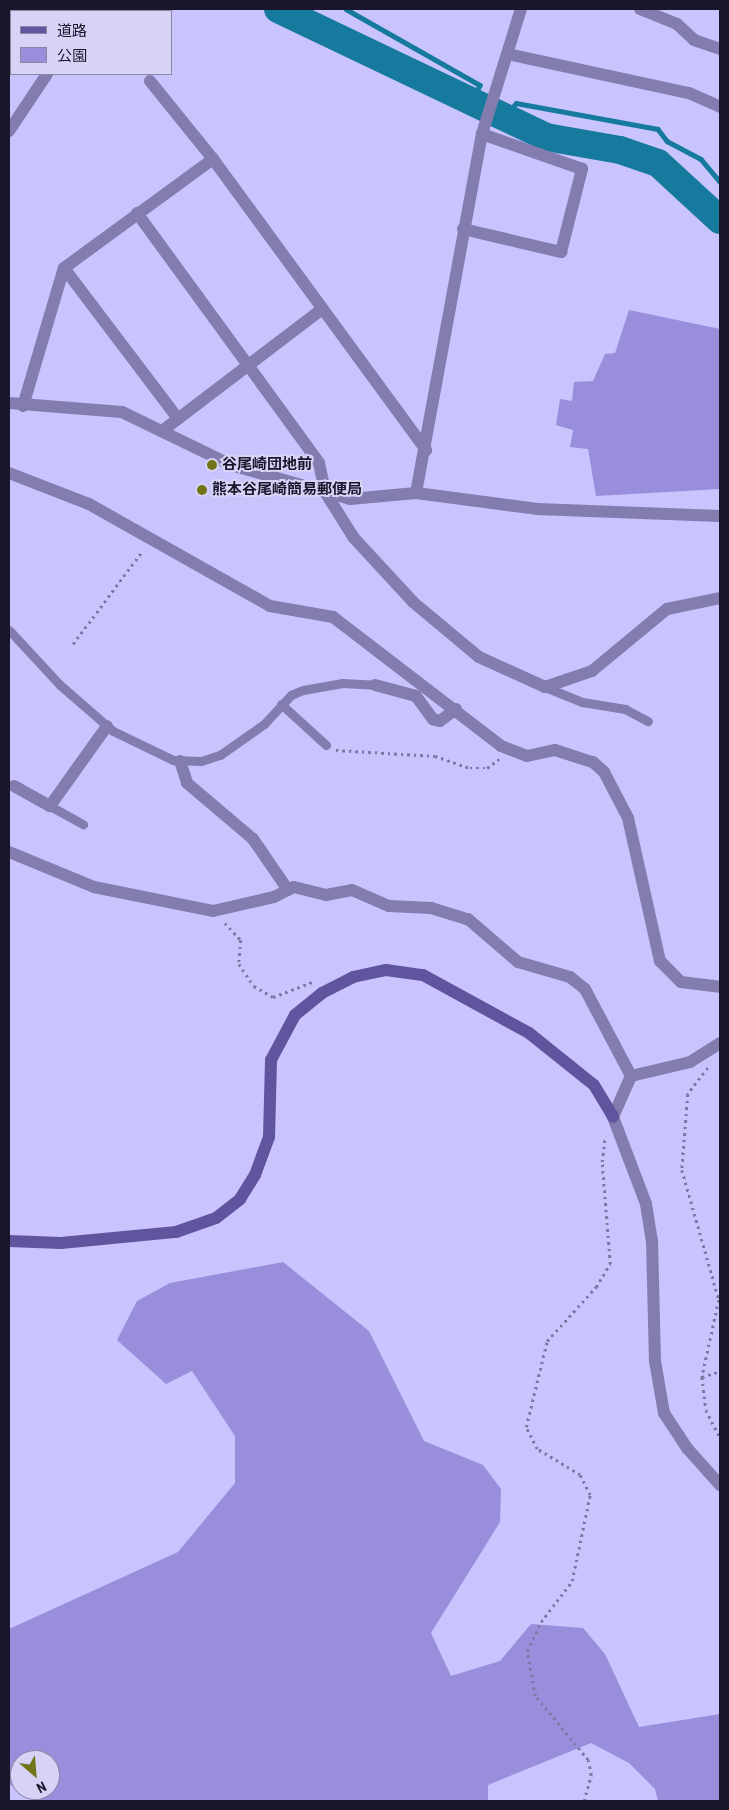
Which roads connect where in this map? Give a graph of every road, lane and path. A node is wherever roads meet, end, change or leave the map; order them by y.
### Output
1 (521, 9) edge
2 (640, 9) edge
3 (720, 49) edge
4 (508, 54) junction
5 (45, 75) edge
6 (150, 81) dead end
7 (720, 107) edge
8 (9, 131) edge
9 (482, 132) junction
10 (213, 159) junction
11 (137, 213) junction
12 (463, 229) junction
13 (64, 268) junction
14 (322, 309) junction
15 (246, 366) junction
16 (9, 403) edge
17 (23, 406) junction
18 (178, 420) junction
19 (162, 431) junction
20 (426, 450) junction
21 (9, 473) edge
22 (325, 492) junction
23 (416, 493) junction
24 (720, 516) edge
25 (150, 541) junction
26 (720, 598) edge
27 (9, 630) edge
28 (73, 644) dead end
29 (375, 685) joint
30 (545, 687) junction
31 (280, 704) junction
32 (456, 709) junction
33 (648, 721) dead end
34 (107, 726) junction
35 (326, 744) joint
36 (509, 749) junction
37 (180, 761) junction
38 (14, 786) dead end
39 (50, 806) junction
40 (83, 824) dead end
41 (9, 852) edge
42 (288, 890) junction
43 (213, 911) junction
44 (720, 987) edge
45 (332, 988) junction
46 (720, 1043) edge
47 (715, 1059) dead end
48 (631, 1076) junction
49 (613, 1117) junction
50 (9, 1241) edge
51 (720, 1370) edge
52 (702, 1377) junction
53 (720, 1438) edge
54 (720, 1485) edge
55 (584, 1801) edge

1 - 4 street
2 - 3 street
4 - 7 street
4 - 9 street
5 - 8 street
6 - 10 street
9 - 12 street
9 - 12 street
10 - 11 street
10 - 14 street
11 - 13 street
11 - 15 street
12 - 20 street
13 - 17 street
13 - 18 street
14 - 15 street
14 - 20 street
15 - 18 street
15 - 22 street
16 - 17 street
17 - 19 street
18 - 19 street
19 - 22 street
20 - 23 street
21 - 25 street
22 - 23 street
22 - 30 street
23 - 24 street
25 - 28 path
25 - 32 street
26 - 30 street
27 - 34 lane
29 - 31 lane
29 - 32 street
30 - 33 lane
31 - 35 lane
31 - 37 lane
32 - 36 street
34 - 37 lane
34 - 39 street
35 - 36 path
36 - 44 street
37 - 42 street
38 - 39 street
39 - 40 lane
41 - 43 street
42 - 43 street
42 - 48 street
43 - 45 path
45 - 49 street
45 - 50 street
46 - 48 street
47 - 52 path
48 - 49 street
49 - 54 street
49 - 55 path
51 - 52 path
52 - 53 path

